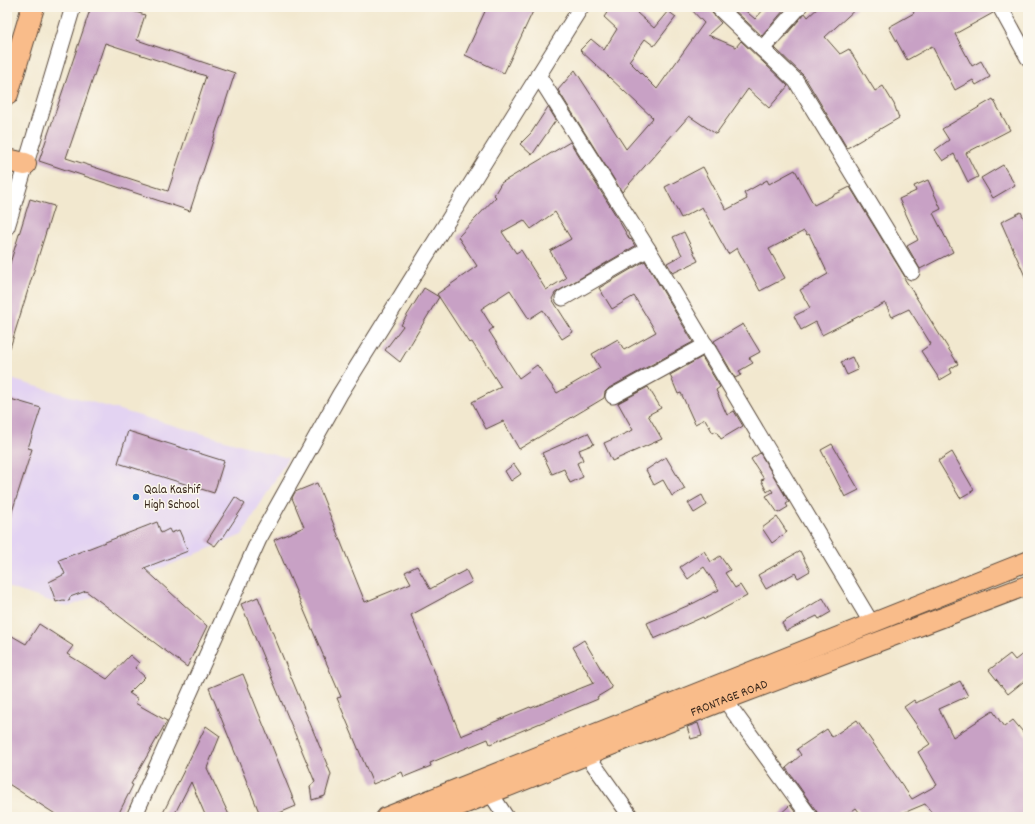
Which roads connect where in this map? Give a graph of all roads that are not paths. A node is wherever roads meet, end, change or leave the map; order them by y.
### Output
1 (32, 7) edge
2 (73, 7) edge
3 (581, 7) edge
4 (718, 7) edge
5 (799, 7) edge
6 (1000, 7) edge
7 (762, 49) junction
8 (1028, 58) edge
9 (538, 75) junction
10 (7, 94) edge
11 (16, 162) edge
12 (7, 227) edge
13 (648, 249) junction
14 (912, 272) dead end
15 (563, 298) dead end
16 (706, 345) junction
17 (613, 396) dead end
18 (1028, 561) edge
19 (1028, 584) edge
20 (872, 624) junction
21 (726, 700) junction
22 (587, 755) junction
23 (490, 794) junction
24 (134, 817) edge
25 (386, 817) edge
26 (432, 817) edge
27 (506, 817) edge
28 (630, 817) edge
29 (810, 817) edge

1 - 10 highway
2 - 11 street
3 - 9 street
4 - 7 street
5 - 7 street
6 - 8 street
7 - 14 street
9 - 13 street
9 - 24 street
11 - 12 street
13 - 15 street
13 - 16 street
16 - 17 street
16 - 20 street
18 - 20 main road
19 - 21 main road, FRONTAGE ROAD
20 - 25 main road
21 - 22 main road, FRONTAGE ROAD
21 - 29 street
22 - 23 main road, FRONTAGE ROAD
22 - 28 street
23 - 26 main road, FRONTAGE ROAD
23 - 27 street

